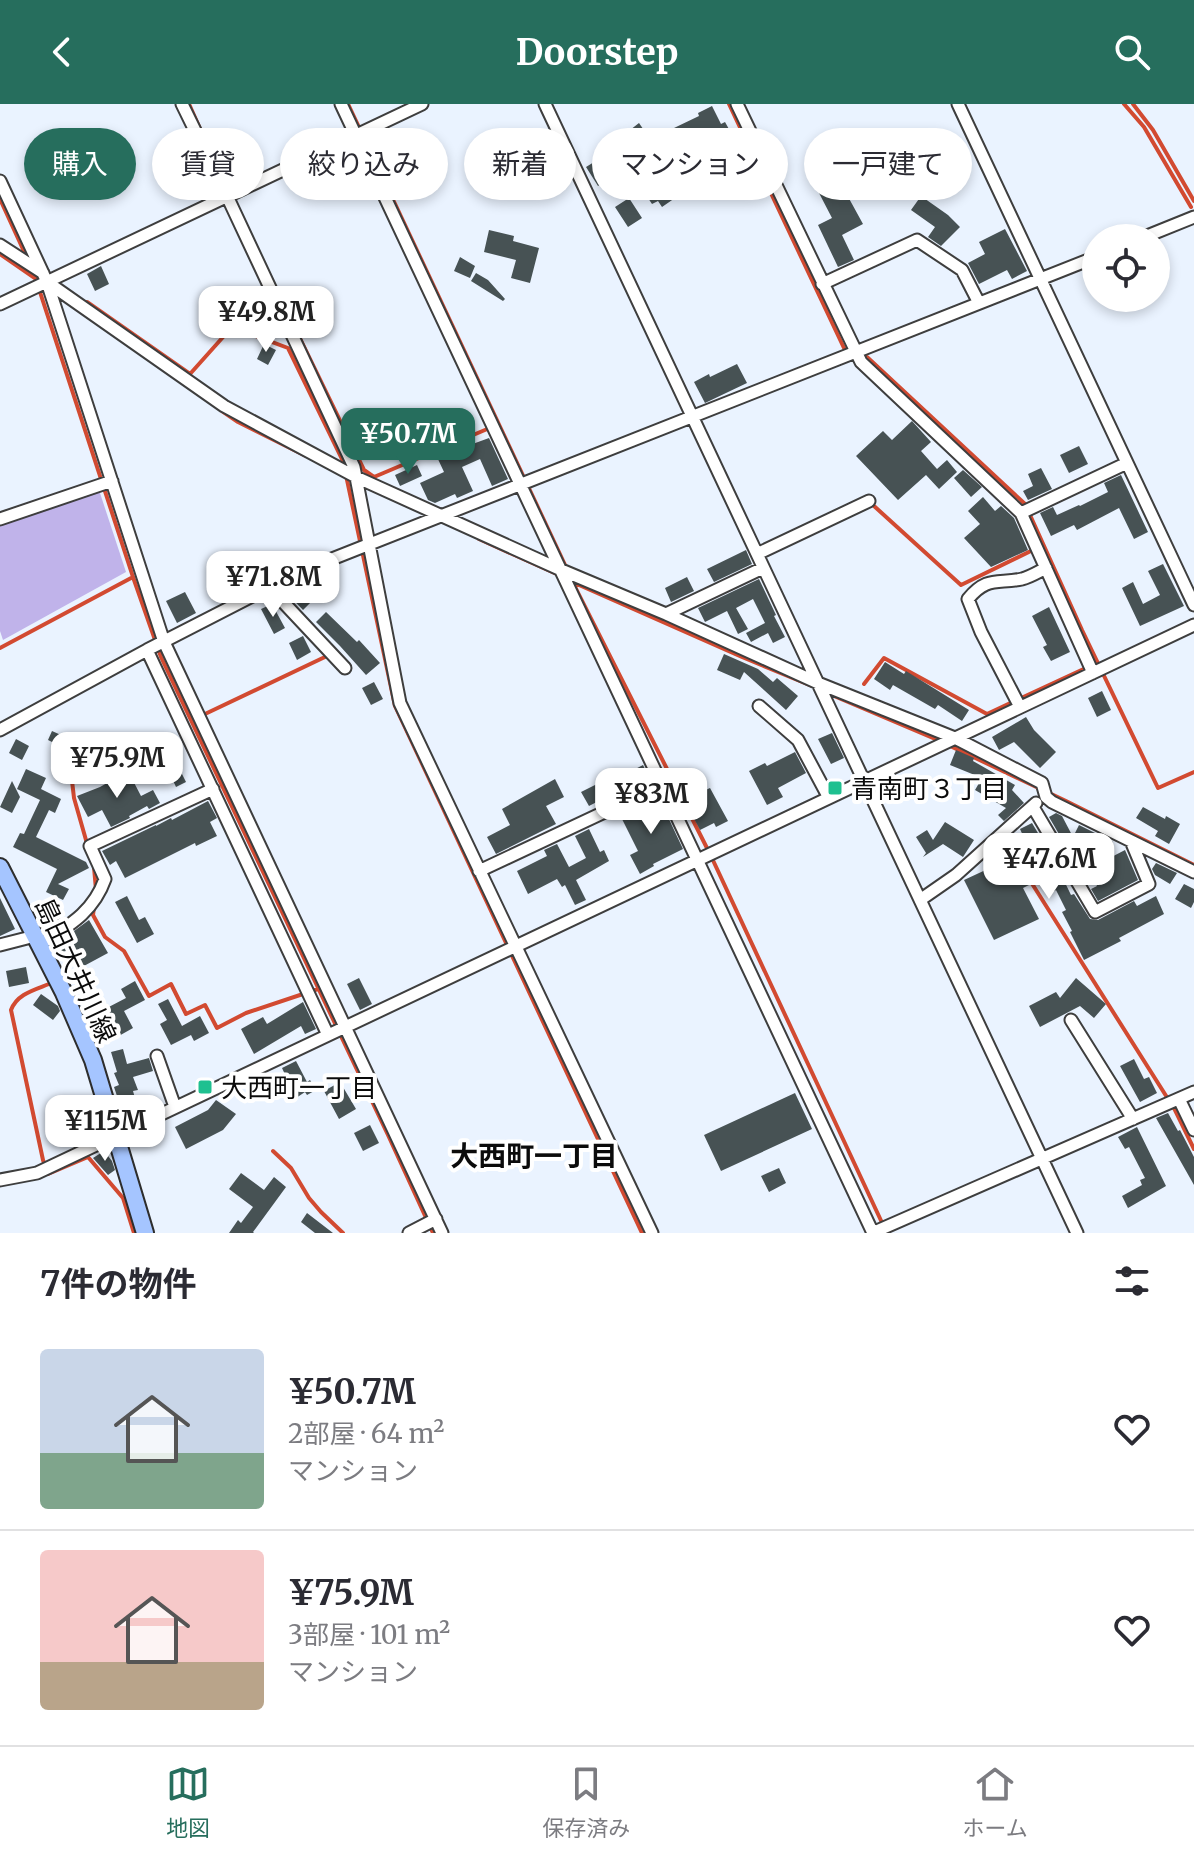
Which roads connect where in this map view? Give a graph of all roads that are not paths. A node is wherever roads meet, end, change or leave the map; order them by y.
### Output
1 (182, 104) edge
2 (341, 104) edge
3 (422, 104) edge
4 (545, 104) edge
5 (737, 104) edge
6 (958, 104) edge
7 (194, 128) edge
8 (352, 128) edge
9 (372, 128) edge
10 (0, 181) edge
11 (218, 200) edge
12 (229, 200) edge
13 (386, 200) edge
14 (1194, 217) edge
15 (1170, 227) edge
16 (0, 245) edge
17 (1082, 263) edge
18 (45, 278) junction
19 (1041, 279) junction
20 (822, 284) junction
21 (979, 303) junction
22 (0, 304) edge
23 (855, 353) junction
24 (692, 416) junction
25 (1127, 463) junction
26 (356, 477) junction
27 (112, 481) junction
28 (519, 485) junction
29 (869, 501) dead end
30 (1021, 513) junction
31 (441, 516) junction
32 (0, 519) edge
33 (370, 544) junction
34 (757, 554) junction
35 (763, 568) junction
36 (1046, 568) junction
37 (559, 569) junction
38 (269, 587) junction
39 (1194, 605) edge
40 (666, 614) junction
41 (1194, 625) edge
42 (164, 642) junction
43 (147, 650) junction
44 (345, 668) dead end
45 (1093, 673) junction
46 (818, 683) junction
47 (759, 706) dead end
48 (1020, 707) junction
49 (0, 730) edge
50 (955, 738) junction
51 (864, 781) junction
52 (662, 785) junction
53 (213, 789) junction
54 (1045, 794) junction
55 (829, 798) junction
56 (1033, 807) junction
57 (1131, 841) junction
58 (697, 860) junction
59 (0, 867) edge
60 (479, 871) junction
61 (1194, 872) edge
62 (7, 895) edge
63 (920, 900) junction
64 (37, 940) junction
65 (0, 945) edge
66 (514, 946) junction
67 (1071, 1020) dead end
68 (346, 1027) junction
69 (328, 1035) junction
70 (157, 1056) dead end
71 (1194, 1092) edge
72 (1179, 1099) junction
73 (175, 1107) junction
74 (1133, 1119) junction
75 (1194, 1130) edge
76 (115, 1135) junction
77 (1042, 1159) junction
78 (0, 1180) edge
79 (436, 1219) junction
80 (145, 1233) edge
81 (409, 1233) edge
82 (442, 1233) edge
83 (652, 1233) edge
84 (872, 1233) edge
85 (1077, 1233) edge

1 - 7 street
2 - 8 street
3 - 9 street
4 - 24 street
5 - 20 street
6 - 19 street
10 - 18 street
11 - 18 street
12 - 26 street
13 - 28 street
14 - 15 street
16 - 18 street
17 - 19 street
18 - 22 street
18 - 26 street
18 - 27 street
19 - 21 street
19 - 25 street
20 - 21 street
20 - 23 street
21 - 23 street
23 - 24 street
23 - 30 street
24 - 28 street
24 - 34 street
25 - 30 street
25 - 39 street
26 - 31 street
26 - 33 street
27 - 32 street
27 - 42 street
28 - 31 street
28 - 37 street
29 - 34 street
30 - 36 street
31 - 33 street
31 - 37 street
33 - 38 street
33 - 60 street
34 - 35 street
35 - 40 street
35 - 46 street
36 - 45 street
36 - 48 street
37 - 40 street
37 - 52 street
38 - 42 street
38 - 44 street
40 - 46 street
41 - 45 street
42 - 43 street
42 - 68 street
43 - 49 street
43 - 53 street
45 - 48 street
46 - 50 street
46 - 51 street
47 - 55 street
48 - 50 street
50 - 51 street
50 - 54 street
51 - 55 street
51 - 63 street
52 - 58 street
52 - 60 street
53 - 64 street
53 - 69 street
54 - 56 street
54 - 57 street
55 - 58 street
56 - 57 street
56 - 63 street
57 - 61 street
58 - 66 street
58 - 84 street
59 - 62 main road, 島田大井川線
60 - 66 street
62 - 64 main road, 島田大井川線
63 - 77 street
64 - 65 street
64 - 76 main road, 島田大井川線
66 - 68 street
66 - 83 street
67 - 74 street
68 - 69 street
68 - 79 street
69 - 73 street
70 - 73 street
71 - 72 street
72 - 74 street
72 - 75 street
73 - 76 street
74 - 77 street
76 - 78 street
76 - 80 main road, 島田大井川線
77 - 84 street
77 - 85 street
79 - 81 street
79 - 82 street

